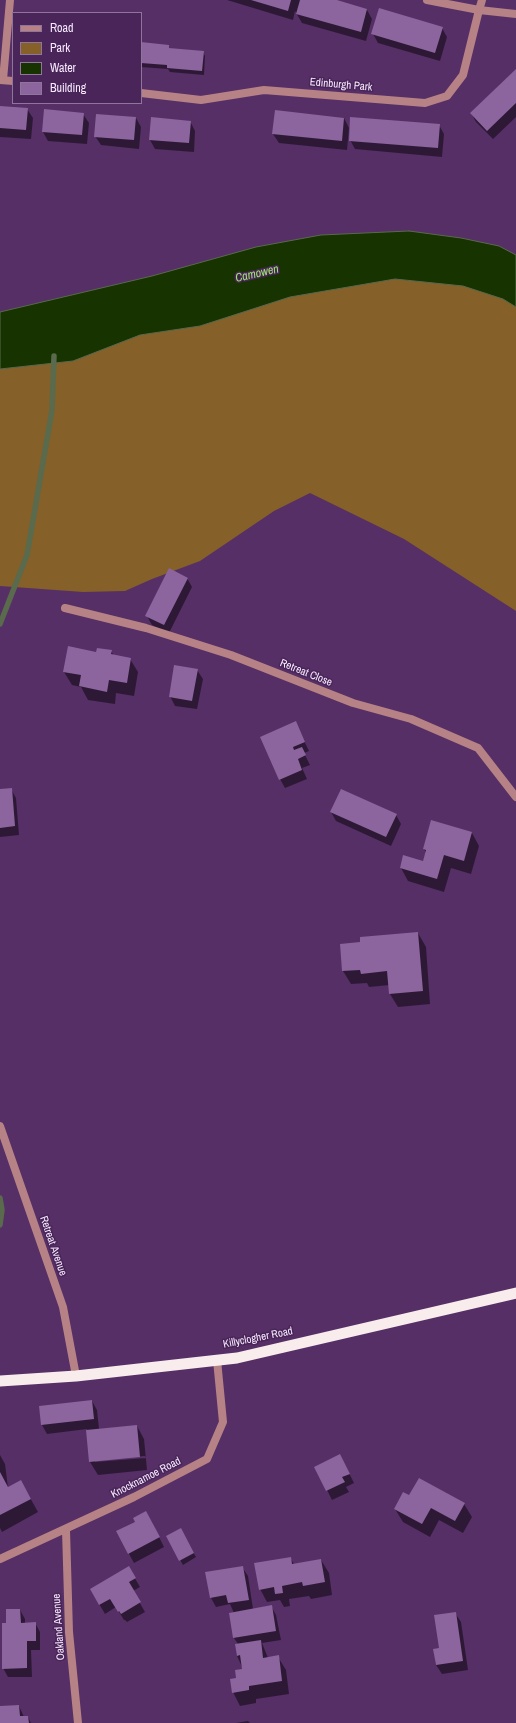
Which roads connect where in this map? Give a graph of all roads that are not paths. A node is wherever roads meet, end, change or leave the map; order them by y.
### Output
1 (10, 0) edge
2 (427, 0) edge
3 (482, 0) edge
4 (479, 10) junction
5 (516, 14) edge
6 (2, 80) edge
7 (12, 81) edge
8 (142, 94) edge
9 (65, 608) dead end
10 (516, 797) edge
11 (0, 1126) edge
12 (516, 1293) edge
13 (217, 1360) junction
14 (76, 1376) junction
15 (0, 1381) edge
16 (66, 1530) junction
17 (0, 1559) edge
18 (78, 1723) edge

1 - 6 street
2 - 4 street
3 - 4 street, Edinburgh Park
4 - 5 street
4 - 8 street, Edinburgh Park
6 - 7 street
9 - 10 street, Retreat Close
11 - 14 street, Retreat Avenue
12 - 13 highway, Killyclogher Road
13 - 14 highway, Killyclogher Road
13 - 16 street, Knocknamoe Road
14 - 15 highway, Killyclogher Road
16 - 17 street, Knocknamoe Road
16 - 18 street, Oakland Avenue

